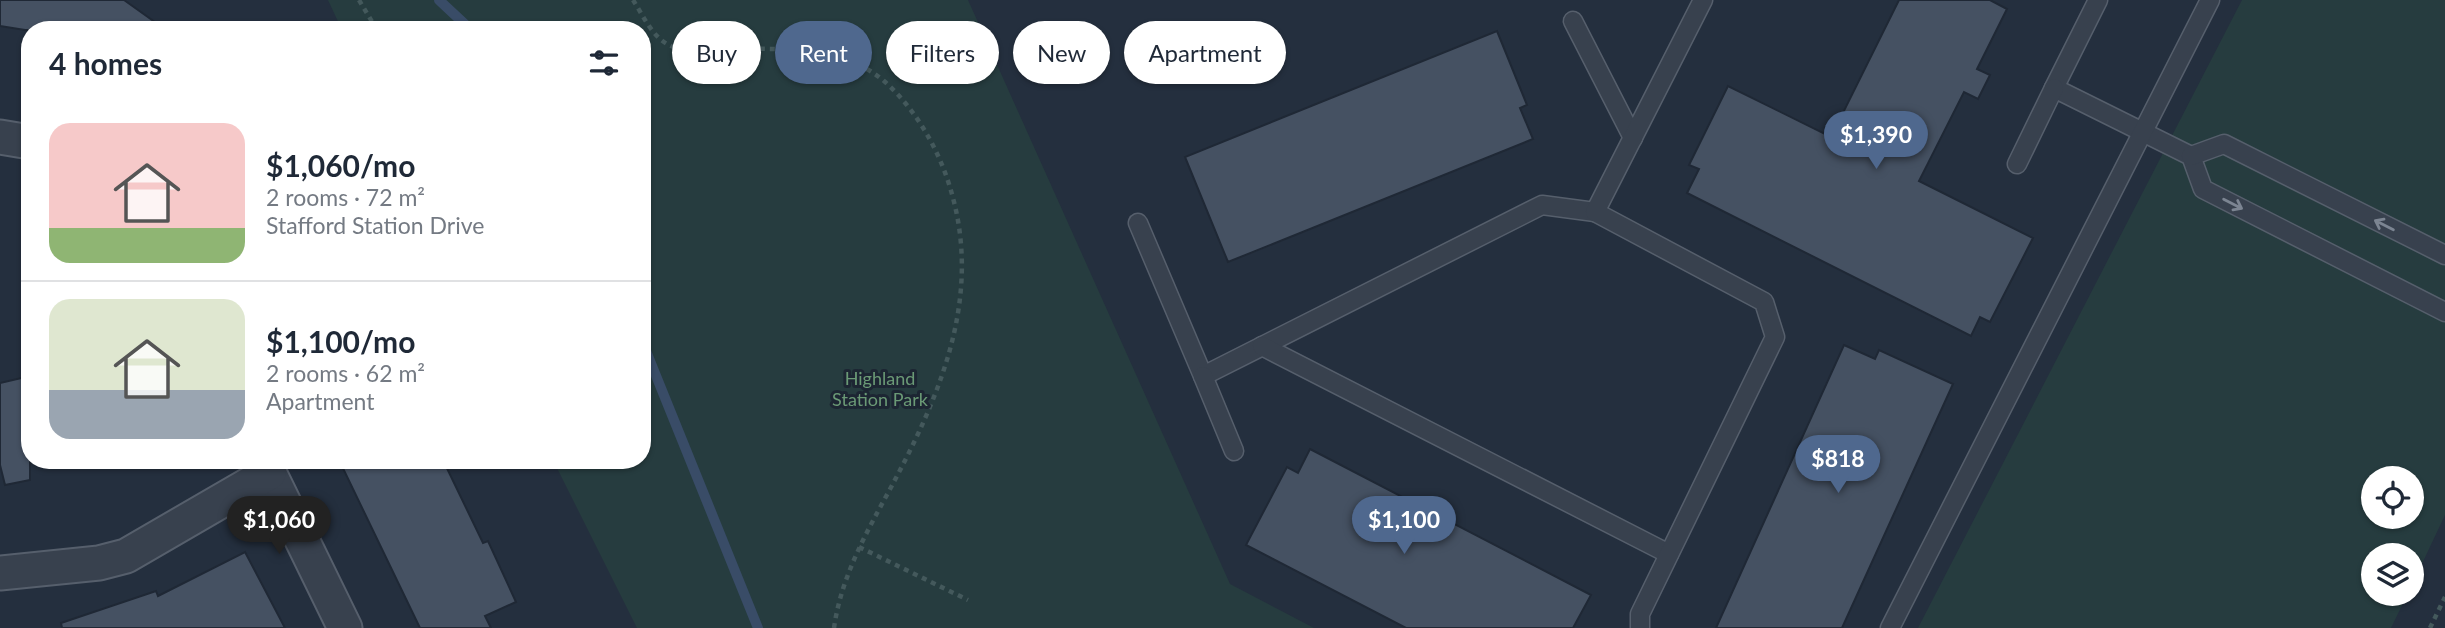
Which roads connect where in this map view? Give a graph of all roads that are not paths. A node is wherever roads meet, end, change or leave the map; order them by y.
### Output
1 (1703, 0) edge
2 (2098, 0) edge
3 (2210, 0) edge
4 (1573, 21) dead end
5 (2054, 88) junction
6 (2144, 133) junction
7 (0, 137) edge
8 (1633, 138) junction
9 (21, 140) edge
10 (2191, 156) junction
11 (2017, 164) dead end
12 (1595, 212) junction
13 (1138, 223) dead end
14 (2445, 256) edge
15 (2445, 312) edge
16 (1262, 346) junction
17 (1203, 376) junction
18 (1234, 451) dead end
19 (263, 469) edge
20 (267, 469) edge
21 (1669, 554) junction
22 (0, 573) edge
23 (345, 628) edge
24 (1640, 628) edge
25 (1891, 628) edge

1 - 8 lane
2 - 5 lane
3 - 6 lane
4 - 8 lane
5 - 6 lane
5 - 11 lane
6 - 10 lane
6 - 25 lane
7 - 9 street
8 - 12 lane
14 -> 10 lane
10 -> 15 lane
12 - 16 lane
12 - 21 lane
13 - 17 lane
16 - 17 lane
16 - 21 lane
17 - 18 lane
19 - 22 street
20 - 23 street
21 - 24 lane

